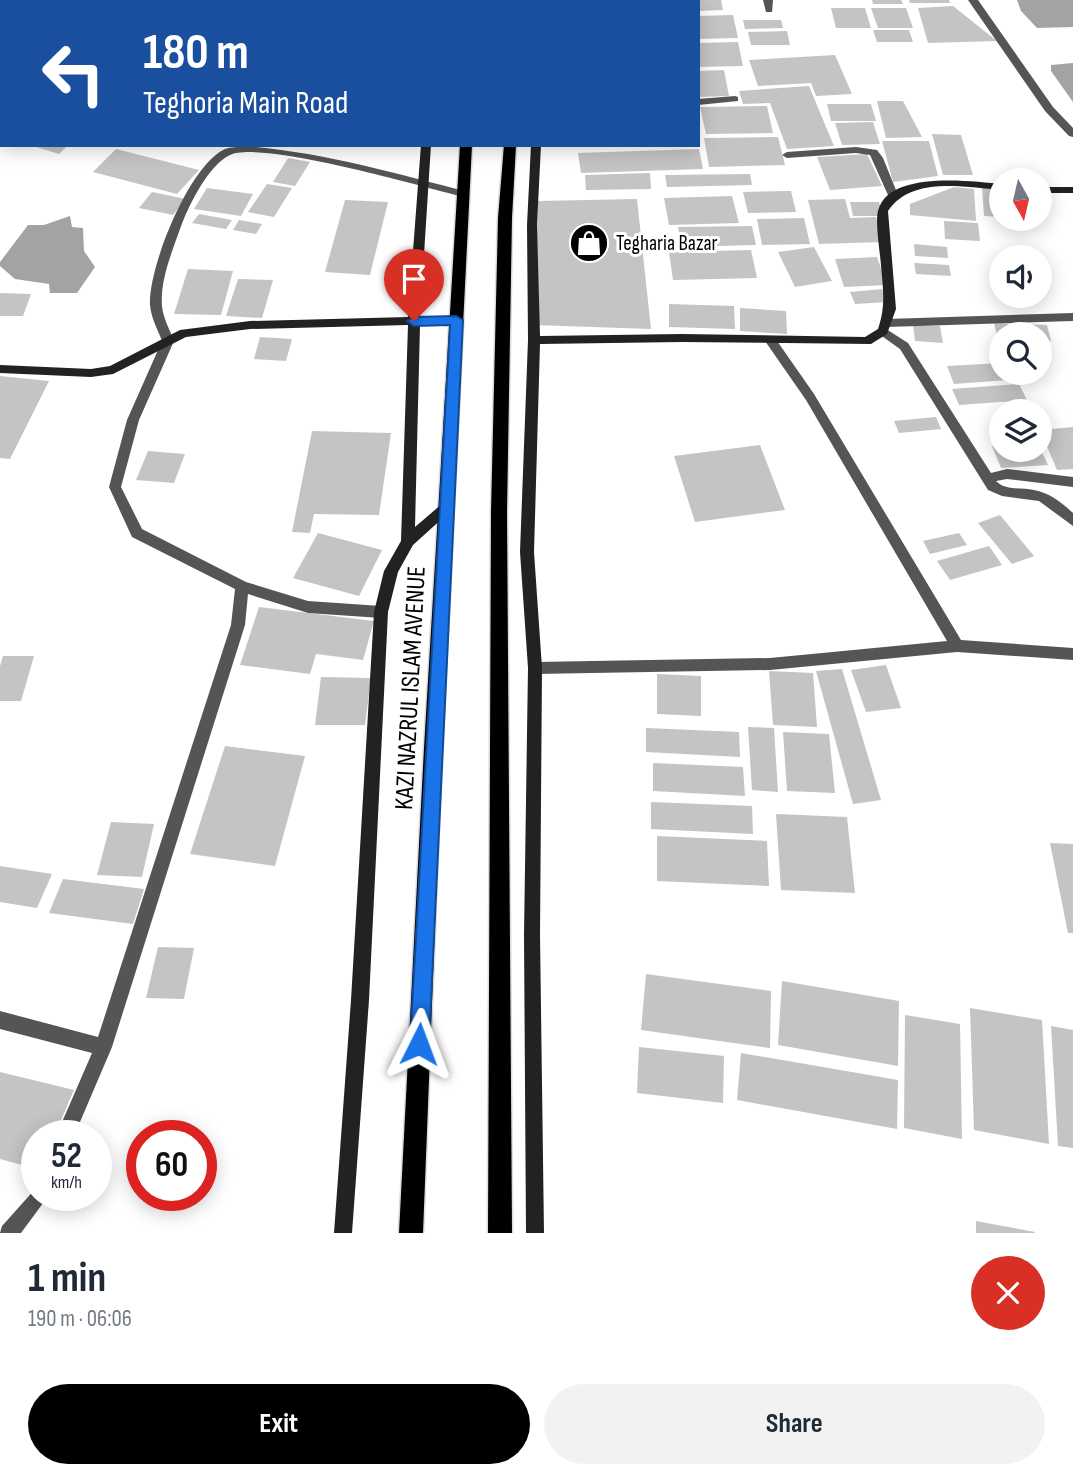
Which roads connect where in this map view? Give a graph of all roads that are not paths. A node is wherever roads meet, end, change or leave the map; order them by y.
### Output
1 (973, 0) edge
2 (735, 99) dead end
3 (700, 102) edge
4 (1073, 134) edge
5 (247, 147) edge
6 (259, 147) edge
7 (426, 147) edge
8 (466, 147) edge
9 (510, 147) edge
10 (536, 147) edge
11 (787, 155) dead end
12 (422, 183) junction
13 (989, 187) edge
14 (1052, 190) edge
15 (1073, 190) edge
16 (464, 194) junction
17 (893, 195) junction
18 (1073, 317) edge
19 (456, 320) junction
20 (414, 321) junction
21 (885, 327) junction
22 (534, 340) junction
23 (168, 341) junction
24 (771, 341) junction
25 (0, 369) edge
26 (988, 478) junction
27 (1073, 482) edge
28 (447, 507) junction
29 (1073, 521) edge
30 (408, 541) junction
31 (242, 586) junction
32 (381, 612) junction
33 (957, 646) junction
34 (1073, 654) edge
35 (535, 668) junction
36 (0, 1020) edge
37 (103, 1047) junction
38 (72, 1120) edge
39 (27, 1211) edge
40 (9, 1233) edge
41 (343, 1233) edge
42 (411, 1233) edge
43 (500, 1233) edge
44 (535, 1233) edge

1 - 4 street
2 - 3 lane
5 - 23 street
6 - 12 street
7 - 12 street
8 - 16 main road, KAZI NAZRUL ISLAM AVENUE
9 - 43 main road
10 - 22 street
11 - 17 street
12 - 16 street
12 - 20 street
13 - 17 street
14 - 15 street
16 - 19 main road, KAZI NAZRUL ISLAM AVENUE
17 - 21 street
18 - 21 street
19 - 20 street
19 - 28 main road, KAZI NAZRUL ISLAM AVENUE
20 - 23 street
20 - 30 street
21 - 24 street
21 - 26 street
22 - 24 street
22 - 35 street
23 - 25 street
23 - 31 street
24 - 33 street
26 - 27 street
26 - 29 street
28 - 30 street
28 - 42 main road, KAZI NAZRUL ISLAM AVENUE
30 - 32 street
31 - 32 street
31 - 37 street
32 - 41 street
33 - 34 street
33 - 35 street
35 - 44 street
36 - 37 street
37 - 38 street
39 - 40 street

